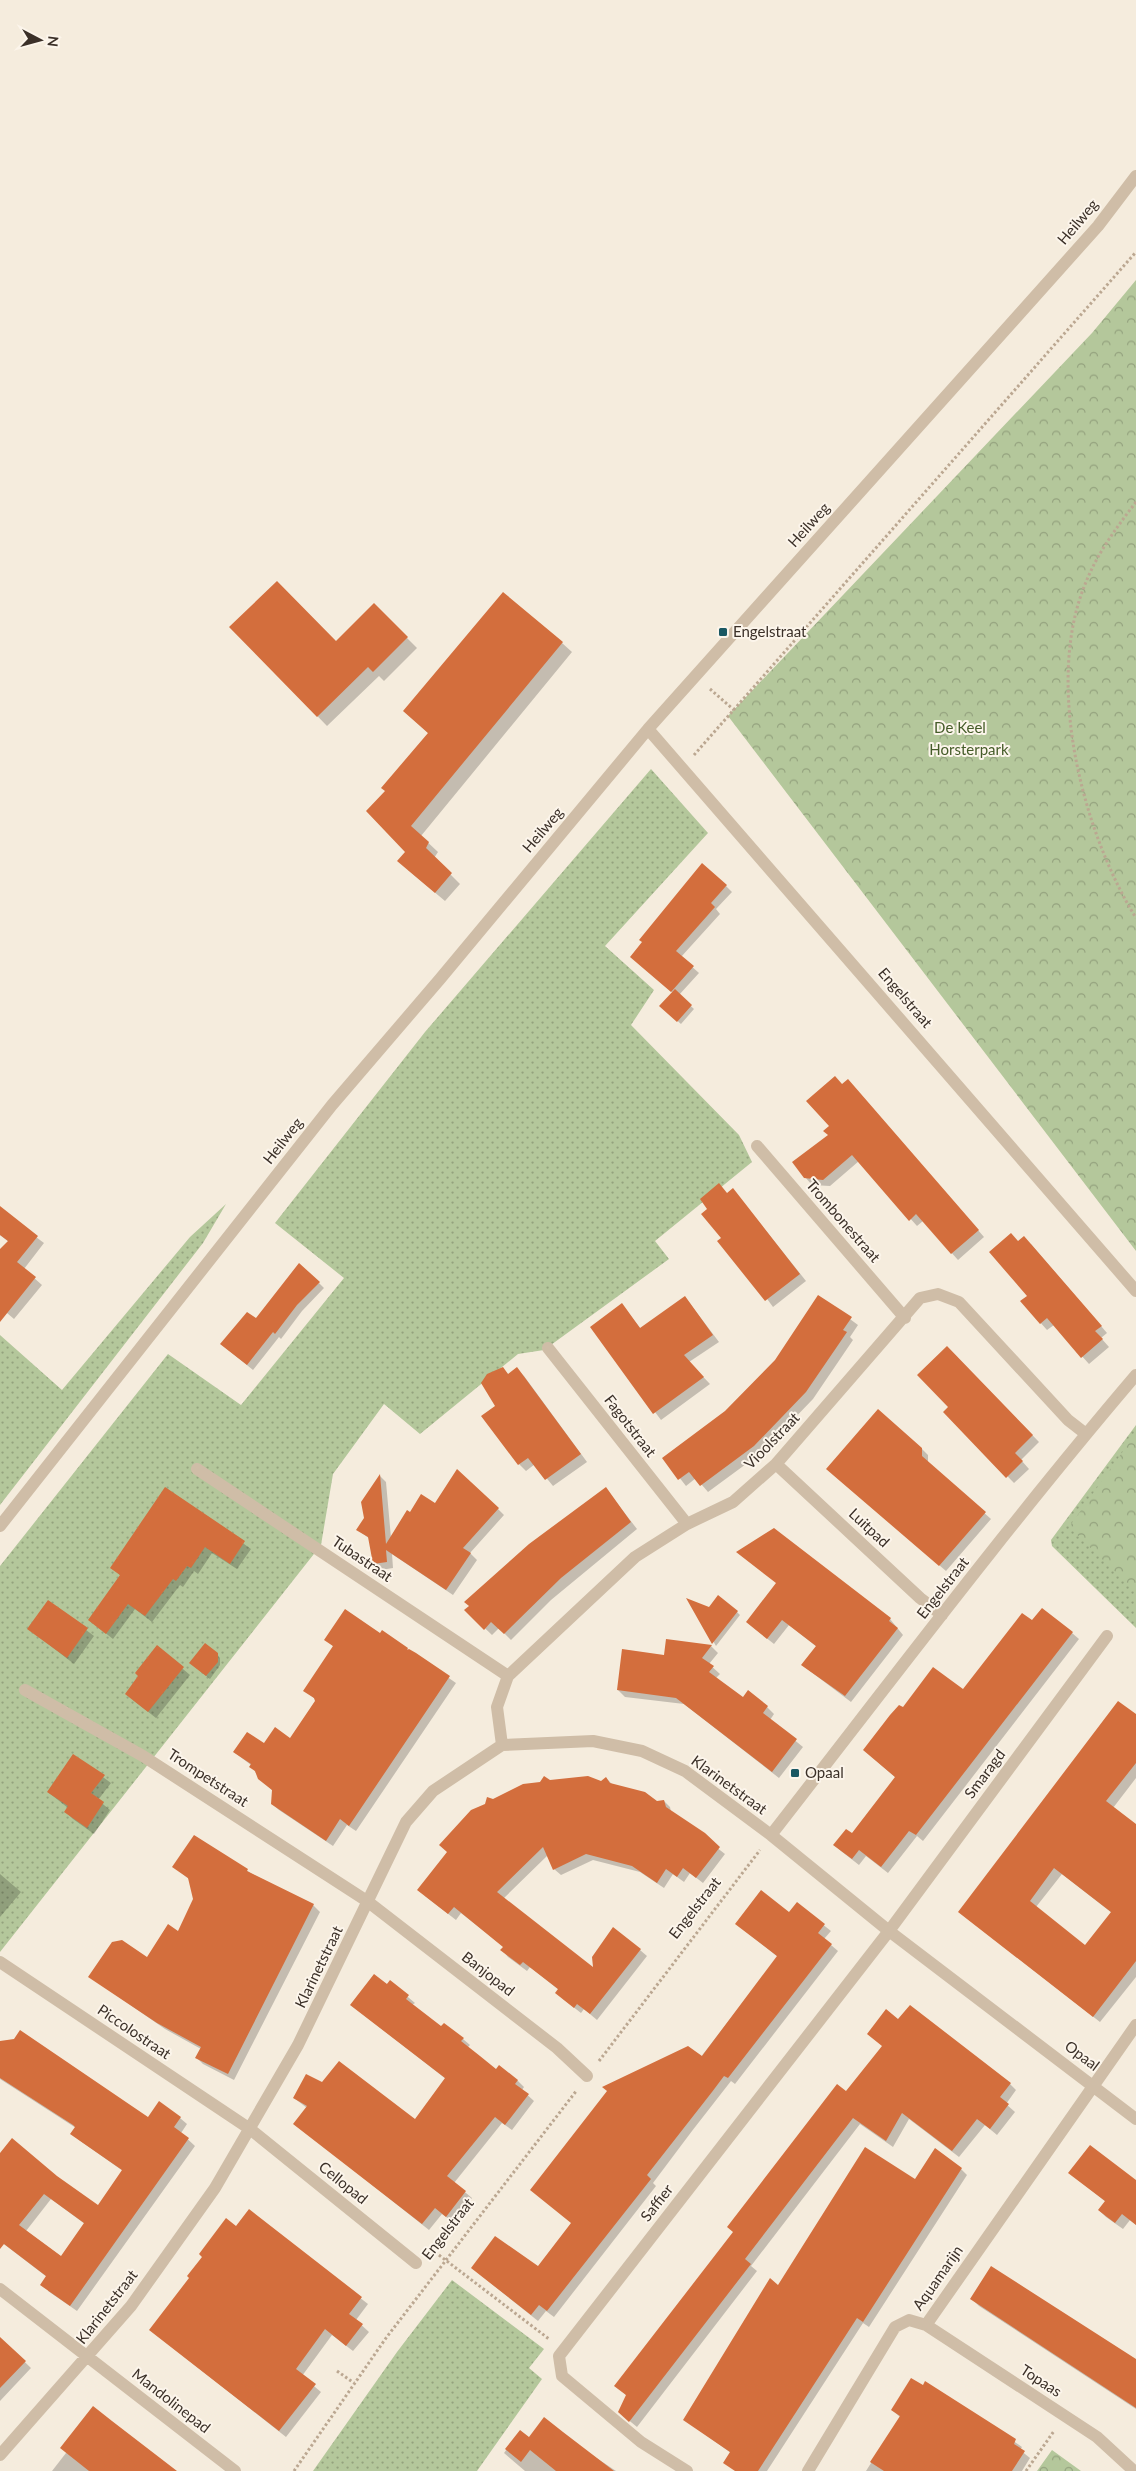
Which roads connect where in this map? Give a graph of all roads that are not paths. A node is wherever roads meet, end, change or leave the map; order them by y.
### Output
1 (1136, 176) edge
2 (648, 729) junction
3 (757, 1146) dead end
4 (1136, 1290) edge
5 (905, 1318) junction
6 (548, 1348) dead end
7 (1136, 1375) edge
8 (1086, 1434) junction
9 (776, 1464) junction
10 (197, 1469) dead end
11 (686, 1524) junction
12 (0, 1526) edge
13 (942, 1615) junction
14 (1107, 1636) dead end
15 (508, 1676) junction
16 (25, 1690) dead end
17 (502, 1745) junction
18 (771, 1835) junction
19 (367, 1901) junction
20 (889, 1931) junction
21 (0, 1962) edge
22 (1136, 2025) edge
23 (587, 2076) road end
24 (1093, 2085) junction
25 (1136, 2119) edge
26 (250, 2129) junction
27 (416, 2264) dead end
28 (0, 2289) edge
29 (926, 2325) junction
30 (88, 2357) junction
31 (0, 2455) edge
32 (235, 2471) edge
33 (687, 2471) edge
34 (808, 2471) edge
35 (1134, 2471) edge

1 - 2 street, Heilweg
2 - 4 street, Engelstraat
2 - 12 street, Heilweg
3 - 5 street, Trombonestraat
5 - 8 street, Vioolstraat
5 - 9 street, Vioolstraat
6 - 11 street, Fagotstraat
7 - 8 street, Engelstraat
8 - 13 street, Engelstraat
9 - 11 street, Vioolstraat
9 - 13 street, Luitpad
10 - 15 street, Tubastraat
11 - 15 street, Vioolstraat
13 - 18 street, Engelstraat
14 - 20 street, Smaragd
15 - 17 street, Vioolstraat
16 - 19 street, Trompetstraat
17 - 18 street, Klarinetstraat
17 - 19 street, Klarinetstraat
18 - 20 street, Opaal
19 - 23 street, Banjopad
19 - 26 street, Klarinetstraat
20 - 24 street, Opaal
20 - 33 street, Saffier
21 - 26 street, Piccolostraat
22 - 24 street, Aquamarijn
24 - 25 street, Opaal
24 - 29 street, Aquamarijn
26 - 27 street, Cellopad
26 - 30 street, Klarinetstraat
28 - 30 street, Mandolinepad
29 - 34 street, Aquamarijn
29 - 35 street, Topaas
30 - 31 street, Klarinetstraat
30 - 32 street, Mandolinepad

